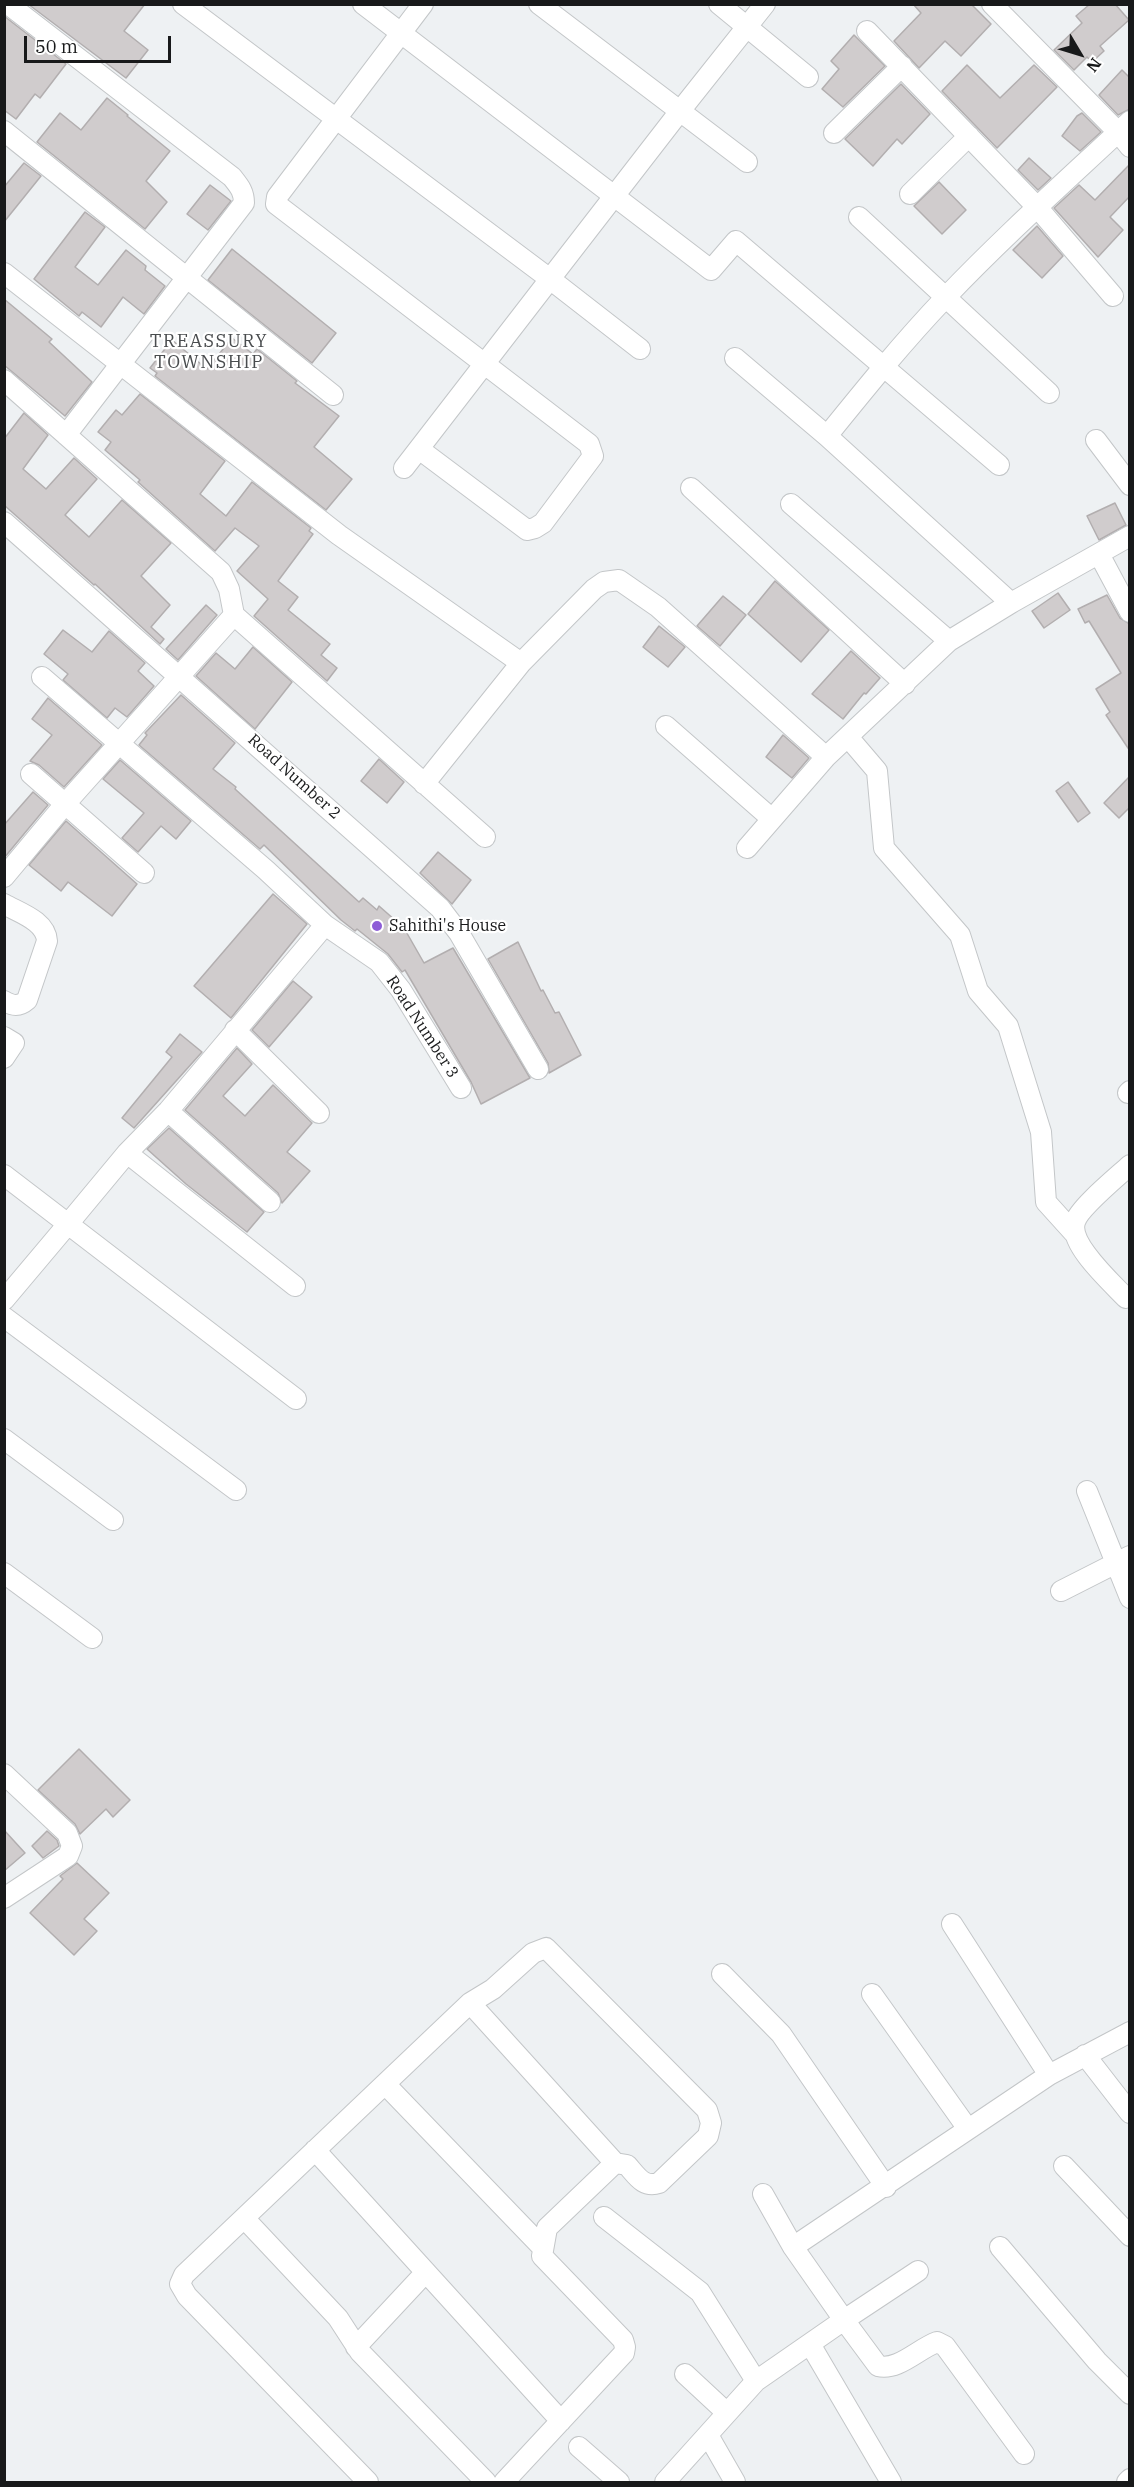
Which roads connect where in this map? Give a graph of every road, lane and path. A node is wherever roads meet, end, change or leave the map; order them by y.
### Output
1 (8, 4) edge
2 (183, 4) edge
3 (363, 4) edge
4 (423, 4) edge
5 (538, 4) edge
6 (719, 4) edge
7 (765, 4) edge
8 (992, 4) edge
9 (747, 27) junction
10 (867, 31) dead end
11 (401, 34) junction
12 (902, 66) junction
13 (808, 77) dead end
14 (680, 111) junction
15 (336, 119) junction
16 (4, 132) edge
17 (834, 133) dead end
18 (1126, 134) edge
19 (969, 136) junction
20 (747, 162) dead end
21 (910, 194) dead end
22 (615, 195) junction
23 (1037, 207) junction
24 (859, 217) dead end
25 (4, 273) edge
26 (187, 278) junction
27 (550, 279) junction
28 (1113, 296) dead end
29 (945, 299) junction
30 (640, 349) dead end
31 (735, 358) dead end
32 (121, 364) junction
33 (484, 365) junction
34 (882, 367) junction
35 (4, 380) edge
36 (1049, 393) dead end
37 (333, 394) dead end
38 (66, 435) junction
39 (827, 436) junction
40 (1096, 440) dead end
41 (419, 449) junction
42 (999, 465) dead end
43 (404, 468) dead end
44 (1130, 485) edge
45 (691, 488) dead end
46 (790, 504) dead end
47 (4, 522) edge
48 (1130, 536) edge
49 (1099, 554) junction
50 (1011, 603) junction
51 (1130, 612) edge
52 (234, 615) junction
53 (949, 641) junction
54 (521, 663) junction
55 (180, 675) junction
56 (42, 677) dead end
57 (905, 684) junction
58 (666, 726) dead end
59 (848, 737) junction
60 (120, 742) junction
61 (826, 757) junction
62 (31, 774) dead end
63 (424, 783) junction
64 (65, 804) junction
65 (772, 819) junction
66 (485, 837) dead end
67 (747, 848) dead end
68 (144, 873) dead end
69 (4, 877) edge
70 (4, 904) edge
71 (325, 925) junction
72 (4, 1001) edge
73 (235, 1030) junction
74 (4, 1037) edge
75 (4, 1058) edge
76 (538, 1069) dead end
77 (461, 1088) dead end
78 (168, 1111) junction
79 (319, 1113) dead end
80 (127, 1153) junction
81 (1130, 1165) edge
82 (4, 1175) edge
83 (270, 1202) dead end
84 (68, 1224) junction
85 (1074, 1233) junction
86 (295, 1286) dead end
87 (1126, 1298) dead end
88 (4, 1300) edge
89 (4, 1317) edge
90 (296, 1399) dead end
91 (4, 1439) edge
92 (236, 1490) dead end
93 (1088, 1491) dead end
94 (113, 1520) dead end
95 (1122, 1559) edge
96 (4, 1573) edge
97 (1061, 1591) dead end
98 (1130, 1598) edge
99 (92, 1638) dead end
100 (4, 1774) edge
101 (8, 1892) edge
102 (952, 1924) dead end
103 (722, 1974) dead end
104 (872, 1994) dead end
105 (470, 2003) junction
106 (1130, 2032) edge
107 (1085, 2055) junction
108 (1049, 2074) junction
109 (386, 2084) junction
110 (1130, 2113) edge
111 (968, 2129) junction
112 (315, 2150) junction
113 (615, 2163) junction
114 (1064, 2166) dead end
115 (886, 2187) junction
116 (763, 2194) dead end
117 (604, 2217) dead end
118 (244, 2218) junction
119 (1130, 2236) edge
120 (793, 2247) junction
121 (1000, 2247) dead end
122 (543, 2248) junction
123 (918, 2271) dead end
124 (426, 2272) junction
125 (844, 2320) junction
126 (810, 2344) junction
127 (356, 2347) junction
128 (685, 2374) dead end
129 (756, 2381) junction
130 (1130, 2394) edge
131 (728, 2413) junction
132 (561, 2421) junction
133 (708, 2434) junction
134 (579, 2447) dead end
135 (1024, 2454) dead end
136 (365, 2482) edge
137 (486, 2482) edge
138 (504, 2482) edge
139 (619, 2482) edge
140 (665, 2482) edge
141 (735, 2482) edge
142 (891, 2482) edge

1 - 26 street
2 - 15 street
3 - 11 street
4 - 11 street
5 - 14 street
6 - 9 street
7 - 9 street
8 - 18 street
9 - 13 street
9 - 14 street
10 - 12 street
11 - 15 street
11 - 22 street
12 - 17 street
12 - 19 street
14 - 20 street
14 - 22 street
15 - 27 street
15 - 33 street
16 - 26 street
18 - 23 street
19 - 21 street
19 - 23 street
22 - 27 street
22 - 34 street
23 - 28 street
23 - 29 street
24 - 29 street
25 - 32 street
26 - 32 street
26 - 37 street
27 - 30 street
27 - 33 street
29 - 34 street
29 - 36 street
31 - 39 street
32 - 38 street
32 - 54 street
33 - 41 street
33 - 41 street
34 - 39 street
34 - 42 street
35 - 38 street
38 - 52 street
39 - 50 street
40 - 44 street
41 - 43 street
45 - 57 street
46 - 53 street
47 - 55 street, Road Number 2
48 - 49 street
49 - 50 street
49 - 51 street
50 - 53 street
52 - 55 street
52 - 63 street
53 - 57 street
54 - 61 street
54 - 63 street
55 - 60 street
55 - 76 street, Road Number 2
56 - 60 street, Road Number 3
57 - 59 street
58 - 65 street
59 - 61 street
59 - 85 street
60 - 64 street
60 - 71 street, Road Number 3
61 - 65 street
62 - 64 street
63 - 66 street
64 - 68 street
64 - 69 street
65 - 67 street
70 - 72 street
71 - 73 street
71 - 77 street, Road Number 3
73 - 78 street
73 - 79 street
74 - 75 street
78 - 80 street
78 - 83 street
80 - 84 street
80 - 86 street
81 - 85 street
82 - 84 street
84 - 88 street
84 - 90 street
85 - 87 street
89 - 92 street
91 - 94 street
93 - 95 street
95 - 97 street
95 - 98 street
96 - 99 street
100 - 101 street
102 - 108 street
103 - 115 street
104 - 111 street
105 - 109 street
105 - 113 street
105 - 113 street
106 - 107 street
107 - 108 street
107 - 110 street
108 - 111 street
109 - 112 street
109 - 122 street
111 - 115 street
112 - 118 street
112 - 124 street
113 - 122 street
114 - 119 street
115 - 120 street
116 - 120 street
117 - 129 street
118 - 127 street
118 - 136 street
120 - 125 street
121 - 130 street
122 - 132 street
123 - 125 street
124 - 127 street
124 - 132 street
125 - 126 street
125 - 135 street
126 - 129 street
126 - 142 street
127 - 137 street
128 - 131 street
129 - 131 street
131 - 133 street
132 - 138 street
133 - 140 street
133 - 141 street
134 - 139 street

